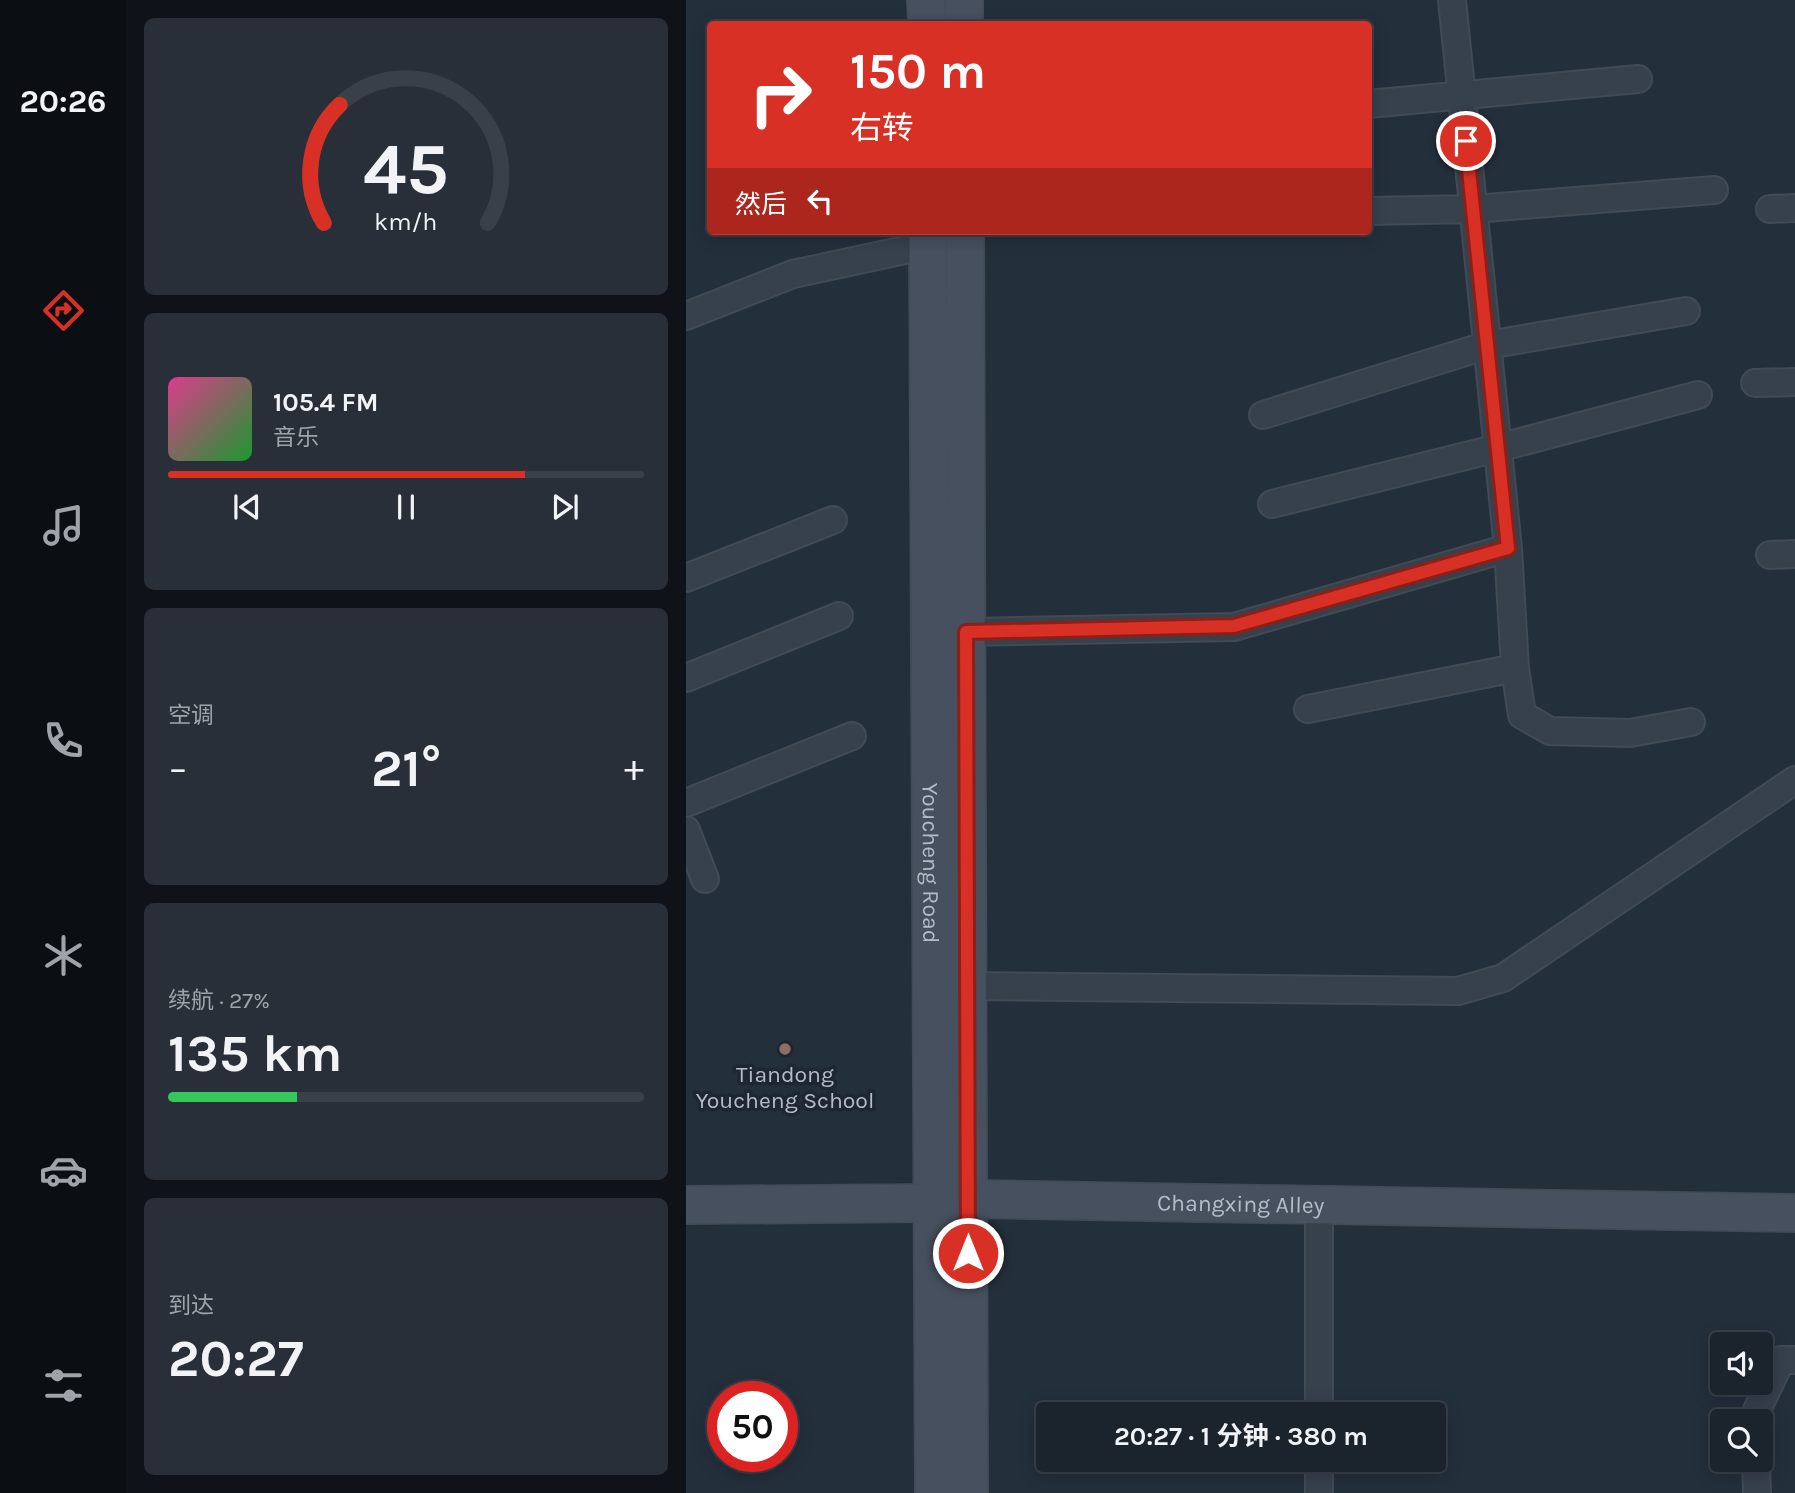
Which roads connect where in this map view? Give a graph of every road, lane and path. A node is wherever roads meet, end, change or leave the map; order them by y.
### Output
1 (926, 0) edge
2 (964, 0) edge
3 (1452, 0) edge
4 (927, 21) edge
5 (964, 21) edge
6 (1639, 79) dead end
7 (1462, 96) junction
8 (1372, 104) edge
9 (1714, 190) dead end
10 (1473, 209) junction
11 (1372, 211) edge
12 (965, 235) edge
13 (928, 238) edge
14 (1686, 311) dead end
15 (686, 316) edge
16 (1488, 345) junction
17 (1795, 382) edge
18 (1755, 383) dead end
19 (1699, 395) dead end
20 (1263, 415) dead end
21 (1498, 448) junction
22 (1272, 504) dead end
23 (833, 520) dead end
24 (1508, 548) junction
25 (686, 578) edge
26 (839, 616) dead end
27 (966, 632) junction
28 (1515, 668) junction
29 (686, 678) edge
30 (1308, 709) dead end
31 (1691, 722) dead end
32 (852, 736) dead end
33 (1795, 780) edge
34 (686, 803) edge
35 (686, 830) edge
36 (705, 879) dead end
37 (968, 986) junction
38 (951, 1201) junction
39 (686, 1205) edge
40 (1319, 1205) junction
41 (1795, 1213) edge
42 (1795, 1360) edge
43 (1319, 1402) edge
44 (1757, 1409) edge
45 (1319, 1472) edge
46 (1756, 1472) edge
47 (934, 1493) edge
48 (969, 1493) edge
49 (1319, 1493) edge
50 (1757, 1493) edge

1 - 4 main road
2 - 5 main road
3 - 7 street
6 - 7 street
7 - 8 street
7 - 10 street
9 - 10 street
10 - 11 street
10 - 16 street
12 - 27 main road, Youcheng Road
13 - 15 street
13 - 38 main road, Youcheng Road
14 - 16 street
16 - 20 street
16 - 21 street
17 - 18 street
19 - 21 street
21 - 22 street
21 - 24 street
23 - 25 street
24 - 27 street
24 - 28 street
26 - 29 street
27 - 37 main road, Youcheng Road
28 - 30 street
28 - 31 street
32 - 34 street
33 - 37 street
35 - 36 street
37 - 38 main road, Youcheng Road
38 - 39 main road, Changxing Alley
38 - 40 main road, Changxing Alley
38 - 47 main road, Youcheng Road
38 - 48 main road, Youcheng Road
40 - 41 main road, Changxing Alley
40 - 43 street
42 - 44 street
45 - 49 street
46 - 50 street

